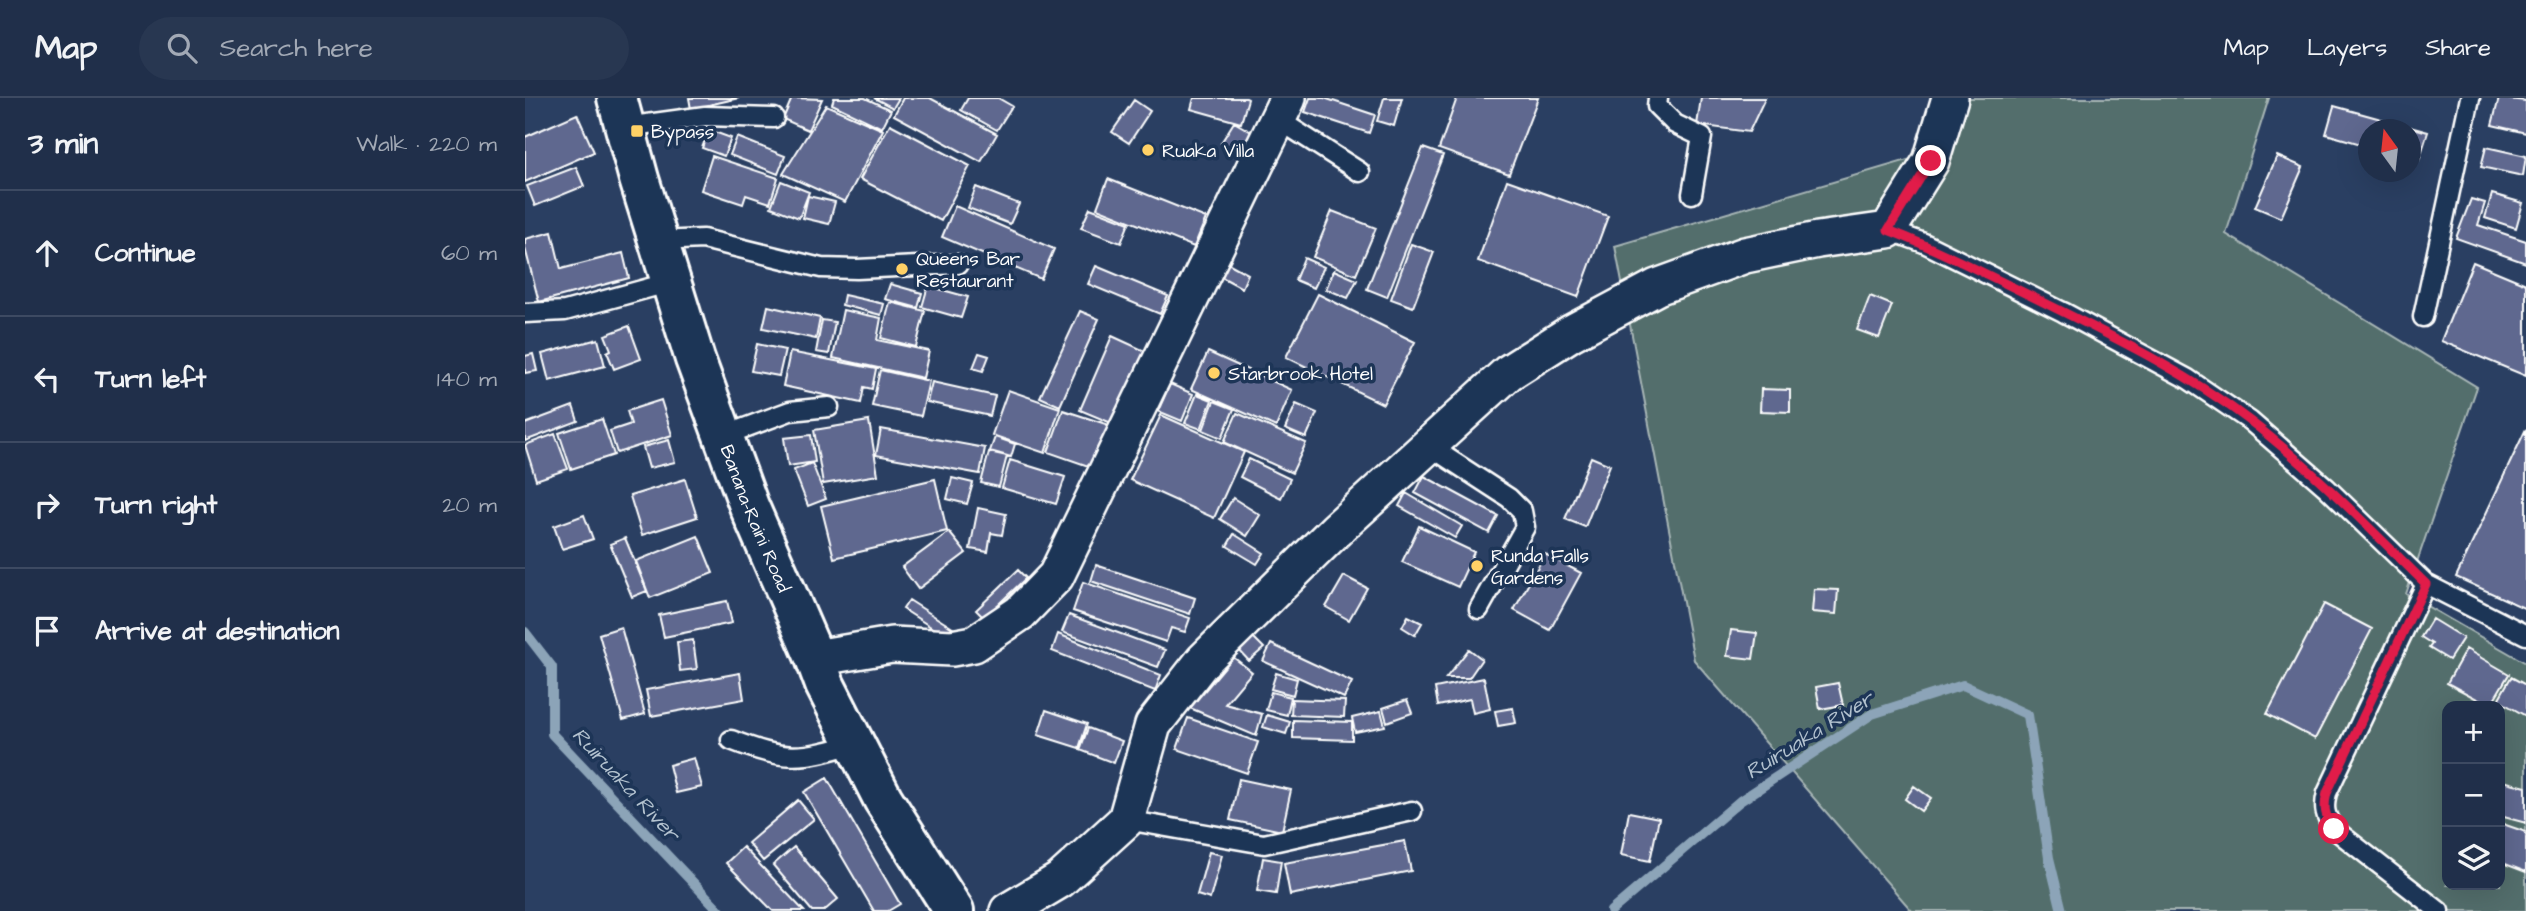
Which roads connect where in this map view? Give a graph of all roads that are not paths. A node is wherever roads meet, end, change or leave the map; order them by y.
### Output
1 (1658, 98) edge
2 (1950, 98) edge
3 (2470, 98) edge
4 (1283, 109) edge
5 (621, 113) edge
6 (774, 118) dead end
7 (1360, 172) dead end
8 (1692, 194) dead end
9 (1888, 230) junction
10 (658, 241) junction
11 (958, 264) dead end
12 (671, 282) junction
13 (525, 313) edge
14 (2423, 317) dead end
15 (829, 407) dead end
16 (723, 436) junction
17 (1429, 446) junction
18 (2426, 584) junction
19 (1479, 609) dead end
20 (2526, 635) edge
21 (815, 658) junction
22 (731, 740) dead end
23 (856, 743) junction
24 (1412, 811) dead end
25 (1126, 820) junction
26 (954, 911) edge
27 (1008, 911) edge
28 (2439, 911) edge

1 - 8 lane
2 - 9 street
3 - 14 lane
4 - 7 lane
4 - 21 street
5 - 6 lane
5 - 10 main road, Banana-Raini Road
9 - 17 street
9 - 18 lane
10 - 11 lane
10 - 12 main road, Banana-Raini Road
12 - 13 lane
12 - 16 main road, Banana-Raini Road
15 - 16 lane
16 - 21 main road, Banana-Raini Road
17 - 19 lane
17 - 25 street
18 - 20 lane
18 - 28 lane
21 - 23 main road, Banana-Raini Road
22 - 23 lane
23 - 26 main road, Banana-Raini Road
24 - 25 lane
25 - 27 street

